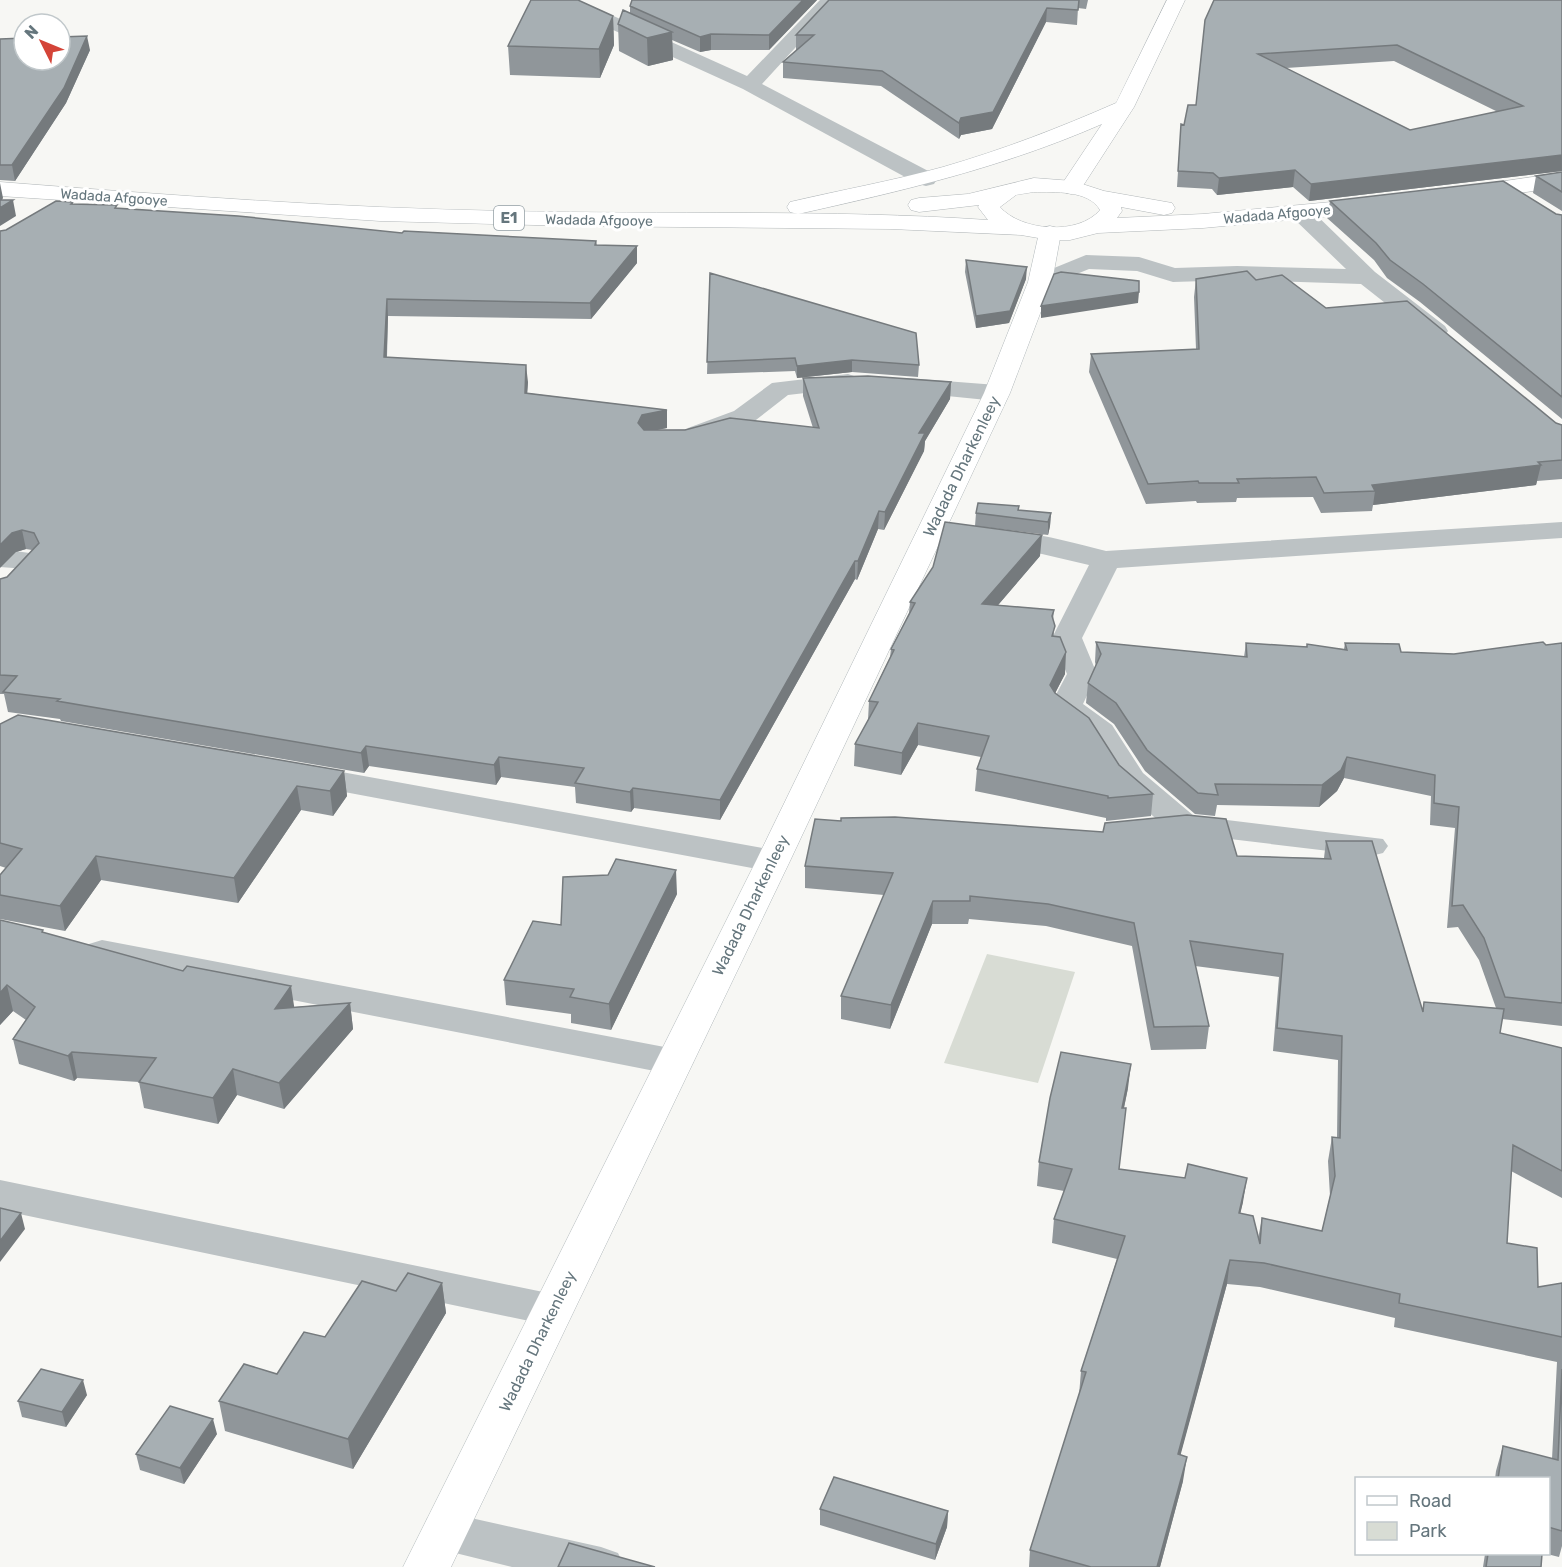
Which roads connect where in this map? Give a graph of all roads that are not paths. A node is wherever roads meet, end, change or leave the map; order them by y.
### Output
1 (563, 0) edge
2 (830, 0) edge
3 (1176, 0) edge
4 (750, 86) junction
5 (1124, 107) junction
6 (1562, 162) edge
7 (0, 171) edge
8 (926, 179) junction
9 (1562, 180) edge
10 (1071, 187) junction
11 (0, 189) edge
12 (1506, 189) junction
13 (1003, 192) junction
14 (70, 195) junction
15 (1100, 197) junction
16 (1534, 206) edge
17 (798, 207) junction
18 (1300, 212) junction
19 (43, 214) edge
20 (1098, 226) junction
21 (1035, 231) junction
22 (1367, 277) junction
23 (1040, 282) junction
24 (1454, 346) edge
25 (997, 393) junction
26 (672, 438) edge
27 (1562, 530) edge
28 (956, 534) junction
29 (0, 558) edge
30 (1106, 560) junction
31 (0, 588) edge
32 (270, 769) edge
33 (1184, 825) junction
34 (786, 829) junction
35 (820, 829) edge
36 (1140, 829) edge
37 (1371, 846) edge
38 (773, 861) junction
39 (66, 945) edge
40 (675, 1062) junction
41 (0, 1195) edge
42 (553, 1310) junction
43 (435, 1550) edge
44 (601, 1567) edge

1 - 4 street
2 - 4 street
3 - 5 main road
4 - 8 street
5 - 8 main road
5 - 10 main road
6 - 12 main road
7 - 17 main road, Wadada Afgooye / E1
8 - 17 main road
9 - 12 main road
10 - 13 main road, Wadada Afgooye
10 - 15 main road, Wadada Afgooye
11 - 14 main road, Wadada Afgooye / E1
12 - 16 street
13 - 17 main road, Wadada Afgooye / E1
13 - 21 main road
14 - 19 street
14 - 21 main road, Wadada Afgooye / E1
15 - 18 main road, Wadada Afgooye
15 - 20 main road
18 - 20 main road, Wadada Afgooye
18 - 22 street
20 - 21 main road, Wadada Afgooye
21 - 23 main road, Wadada Dharkenleey
22 - 23 street
22 - 24 street
23 - 25 main road, Wadada Dharkenleey
25 - 26 street
25 - 28 main road, Wadada Dharkenleey
27 - 30 street
28 - 30 street
28 - 34 main road, Wadada Dharkenleey
29 - 31 street
30 - 33 street
32 - 38 street
33 - 36 street
33 - 37 street
34 - 35 street
34 - 38 main road, Wadada Dharkenleey
38 - 40 main road, Wadada Dharkenleey
39 - 40 street
40 - 42 main road, Wadada Dharkenleey
41 - 42 street
42 - 43 main road, Wadada Dharkenleey
43 - 44 street

